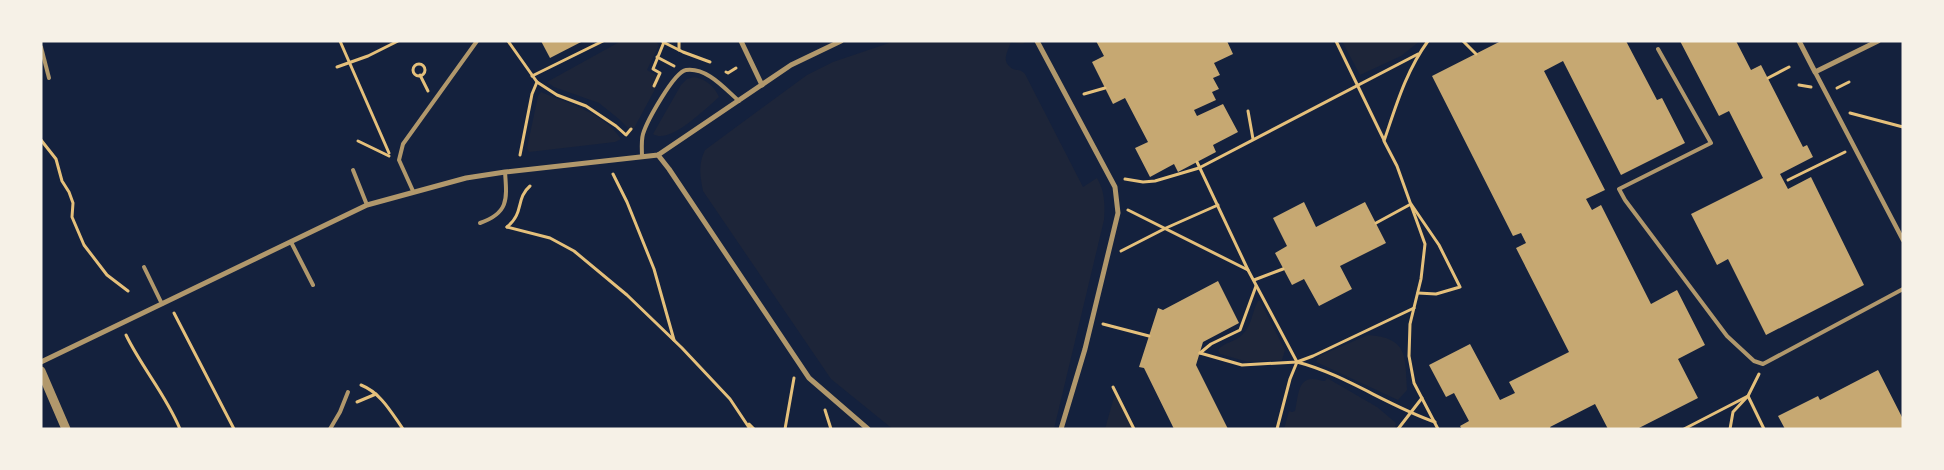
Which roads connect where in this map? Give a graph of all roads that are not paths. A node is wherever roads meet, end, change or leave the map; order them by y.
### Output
1 (477, 41) edge
2 (741, 41) edge
3 (841, 41) edge
4 (1037, 41) edge
5 (1799, 41) edge
6 (1878, 41) edge
7 (41, 47) edge
8 (1658, 49) dead end
9 (1815, 72) junction
10 (49, 78) dead end
11 (762, 85) junction
12 (739, 100) junction
13 (658, 155) junction
14 (642, 157) junction
15 (353, 170) dead end
16 (505, 172) junction
17 (413, 191) junction
18 (367, 205) junction
19 (480, 224) dead end
20 (1903, 240) edge
21 (291, 242) junction
22 (144, 268) dead end
23 (312, 285) dead end
24 (1903, 289) edge
25 (162, 304) junction
26 (41, 362) edge
27 (41, 371) edge
28 (348, 392) dead end
29 (66, 429) edge
30 (330, 429) edge
31 (868, 429) edge
32 (1061, 429) edge

1 - 17 lane
2 - 11 street
3 - 11 street
4 - 32 street
5 - 9 street
6 - 9 street
7 - 10 lane
8 - 24 lane
9 - 20 street
11 - 12 street
12 - 13 street
12 - 14 lane
13 - 14 street
13 - 31 street
14 - 16 street
15 - 18 lane
16 - 17 street
16 - 19 lane
17 - 18 street
18 - 21 street
21 - 23 lane
21 - 25 street
22 - 25 lane
25 - 26 street
27 - 29 street
28 - 30 lane

